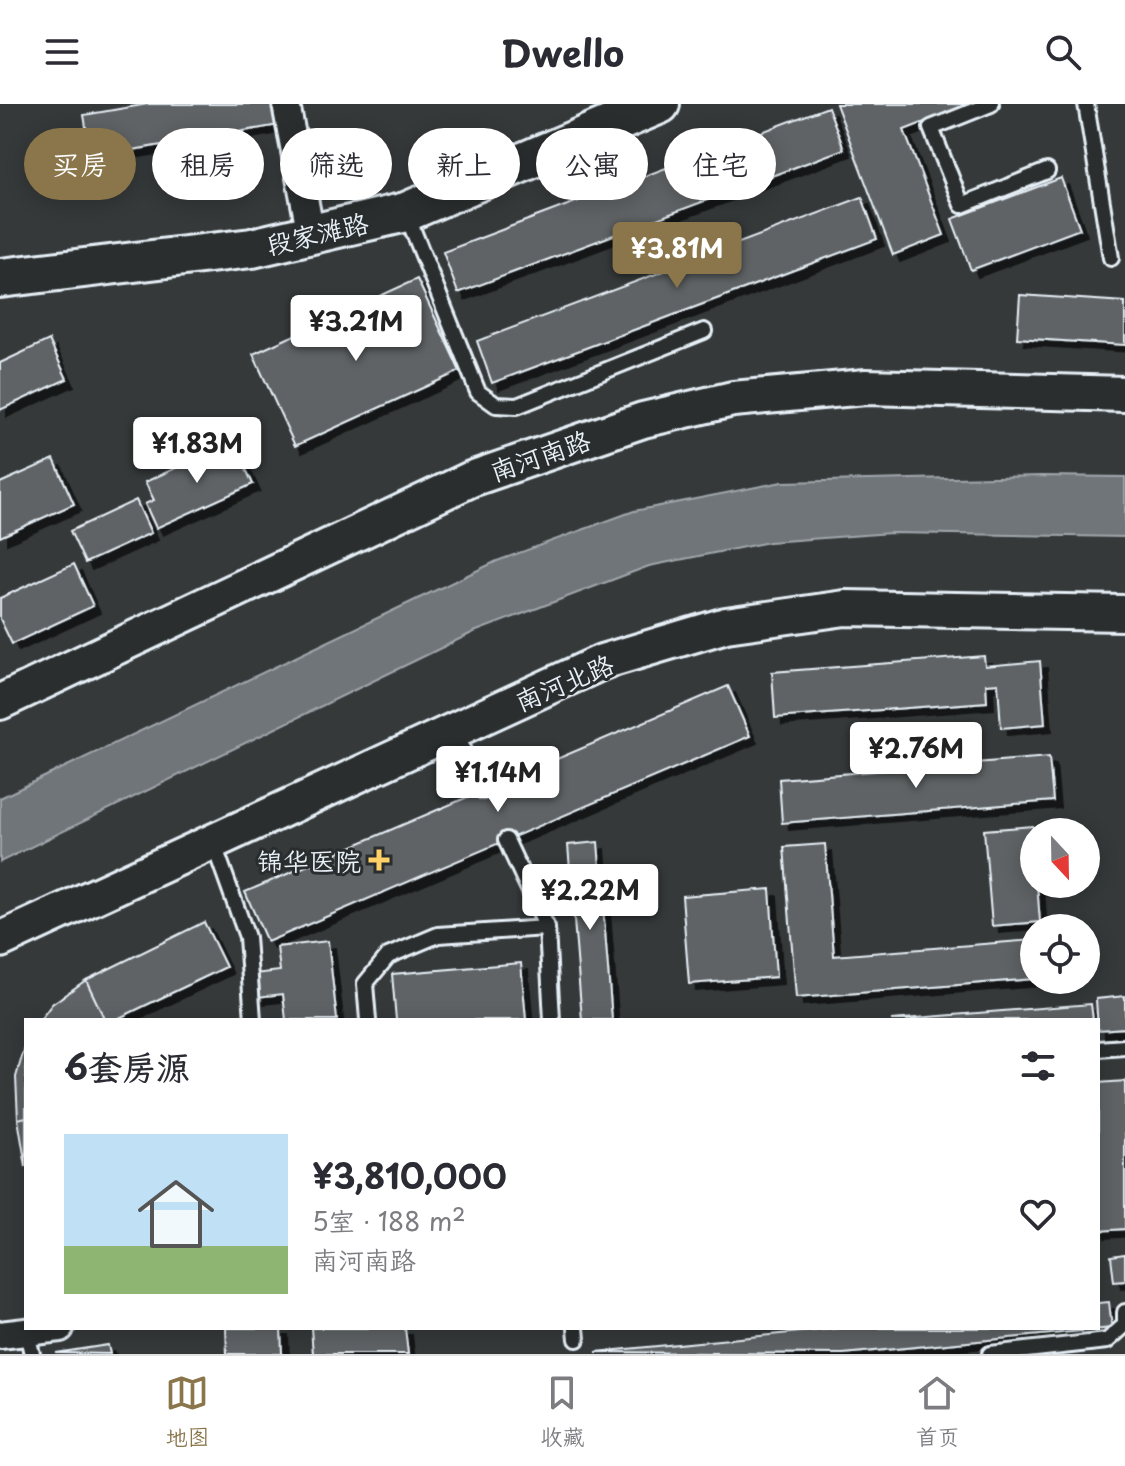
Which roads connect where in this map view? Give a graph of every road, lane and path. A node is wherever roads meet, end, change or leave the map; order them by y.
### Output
1 (286, 104) edge
2 (660, 104) edge
3 (991, 104) edge
4 (1086, 104) edge
5 (1047, 171) dead end
6 (406, 212) junction
7 (311, 235) junction
8 (1111, 258) dead end
9 (0, 278) edge
10 (704, 331) dead end
11 (1125, 394) edge
12 (1125, 613) edge
13 (0, 702) edge
14 (454, 730) junction
15 (483, 791) dead end
16 (506, 840) dead end
17 (213, 842) junction
18 (547, 928) junction
19 (0, 940) edge
20 (253, 1018) edge
21 (368, 1018) edge
22 (552, 1018) edge
23 (1125, 1047) edge
24 (1100, 1049) edge
25 (1125, 1312) edge
26 (1125, 1326) edge
27 (56, 1330) edge
28 (0, 1335) edge
29 (30, 1344) edge
30 (990, 1354) edge

1 - 7 street
2 - 6 main road, 段家滩路
3 - 5 lane
4 - 8 lane
6 - 7 main road, 段家滩路
6 - 10 lane
7 - 9 main road, 段家滩路
11 - 13 street, 南河南路
12 - 14 street, 南河北路
14 - 15 lane
14 - 17 street, 南河北路
16 - 18 lane
17 - 19 street, 南河北路
17 - 20 lane
18 - 21 lane
18 - 22 lane
23 - 24 lane
25 - 26 lane
26 - 30 lane
27 - 29 street
28 - 29 street

